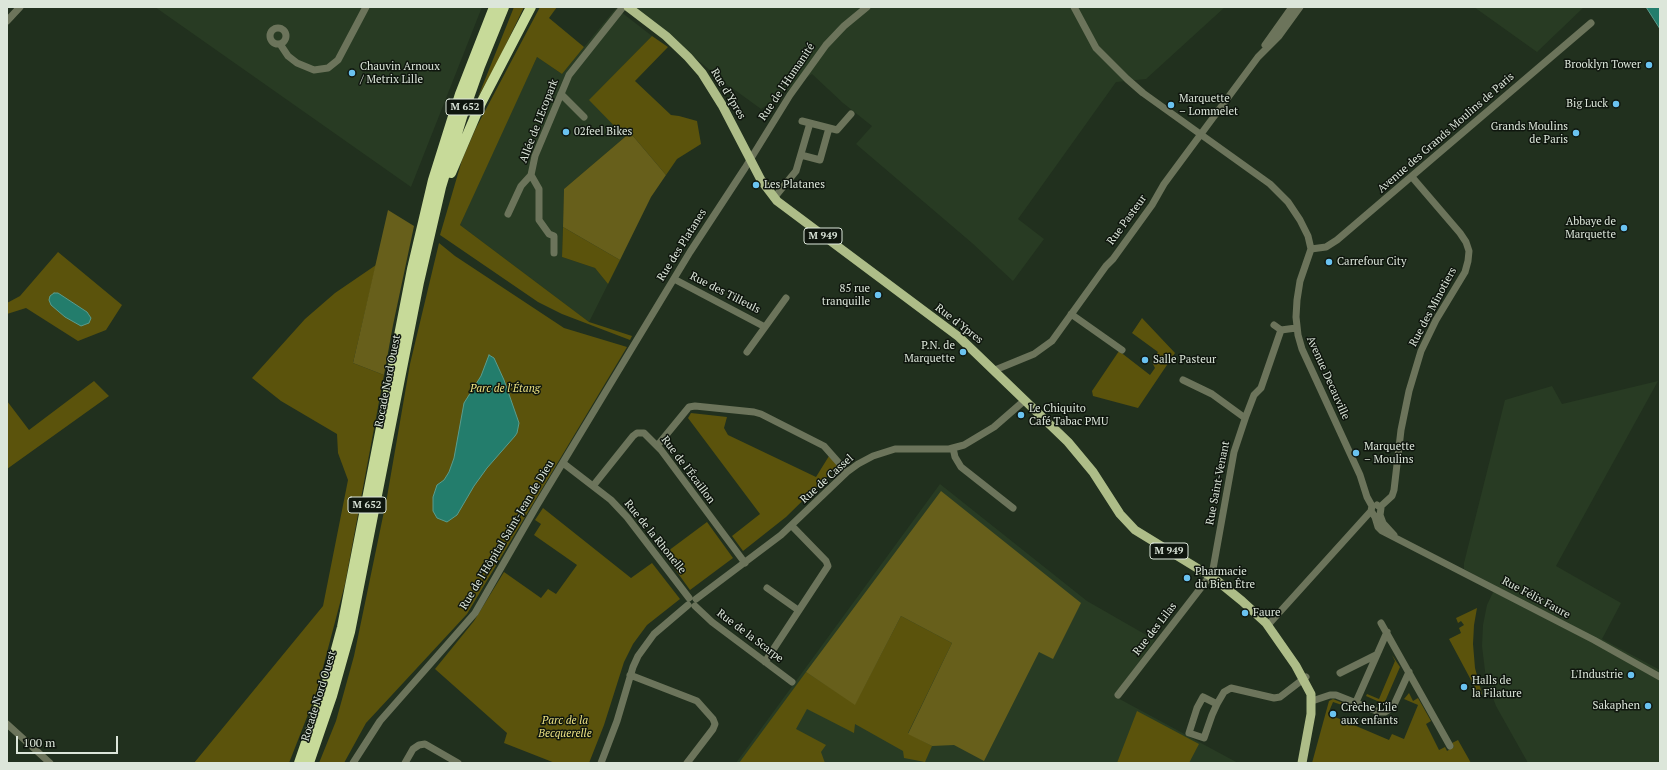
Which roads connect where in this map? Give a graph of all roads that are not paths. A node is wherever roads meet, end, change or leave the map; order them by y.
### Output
1 (20, 7) edge
2 (366, 7) edge
3 (494, 7) edge
4 (504, 7) edge
5 (531, 7) edge
6 (623, 7) edge
7 (628, 7) edge
8 (867, 7) edge
9 (1074, 7) edge
10 (1292, 7) edge
11 (1300, 7) edge
12 (7, 21) edge
13 (1590, 23) dead end
14 (280, 44) dead end
15 (1258, 57) junction
16 (561, 94) junction
17 (851, 114) dead end
18 (584, 117) dead end
19 (802, 121) dead end
20 (810, 123) junction
21 (828, 128) junction
22 (1201, 134) junction
23 (801, 155) junction
24 (750, 159) junction
25 (531, 175) junction
26 (1412, 177) junction
27 (774, 198) junction
28 (432, 212) junction
29 (508, 214) dead end
30 (423, 244) junction
31 (1311, 249) junction
32 (554, 253) dead end
33 (674, 279) junction
34 (786, 298) dead end
35 (1071, 314) junction
36 (1274, 325) dead end
37 (765, 327) junction
38 (1296, 328) junction
39 (1281, 330) junction
40 (634, 345) joint
41 (1122, 350) dead end
42 (747, 352) dead end
43 (995, 370) junction
44 (1183, 380) dead end
45 (1025, 400) junction
46 (1245, 418) junction
47 (658, 446) junction
48 (953, 448) junction
49 (563, 462) junction
50 (848, 472) junction
51 (593, 486) junction
52 (1013, 508) dead end
53 (1375, 510) junction
54 (792, 526) junction
55 (745, 563) junction
56 (1210, 576) junction
57 (767, 588) dead end
58 (692, 602) junction
59 (798, 610) junction
60 (1381, 623) dead end
61 (1268, 625) junction
62 (1387, 632) junction
63 (1376, 656) junction
64 (765, 662) junction
65 (1409, 672) junction
66 (1340, 673) dead end
67 (630, 675) junction
68 (1660, 677) edge
69 (1305, 678) junction
70 (792, 682) dead end
71 (1118, 695) dead end
72 (1314, 700) junction
73 (1356, 702) junction
74 (1217, 704) junction
75 (7, 724) edge
76 (1450, 746) dead end
77 (50, 763) edge
78 (299, 763) edge
79 (309, 763) edge
80 (353, 763) edge
81 (405, 763) edge
82 (458, 763) edge
83 (601, 763) edge
84 (687, 763) edge
85 (1302, 763) edge

1 - 12 street
2 - 14 street
3 - 28 highway, Rocade Nord Ouest / M 652
4 - 28 highway, Rocade Nord Ouest / M 652
5 - 28 highway
6 - 16 street, Allée de L'Ecopark
7 - 24 main road, Rue d'Ypres / M 949
8 - 24 street, Rue de l'Humanité
9 - 22 street
10 - 15 street, Rue Pasteur
11 - 15 street, Rue Pasteur
13 - 26 street, Avenue des Grands Moulins de Paris
15 - 22 street, Rue Pasteur
16 - 18 street
16 - 25 street, Allée de L'Ecopark
17 - 21 street
19 - 20 street
20 - 21 street
20 - 23 street
21 - 23 street
22 - 31 street
22 - 35 street, Rue Pasteur
23 - 27 street
24 - 27 main road, Rue d'Ypres / M 949
24 - 33 street, Rue des Platanes
25 - 29 street
25 - 32 street, Allée de L'Ecopark
26 - 31 street, Avenue des Grands Moulins de Paris
26 - 53 street, Rue des Minotiers
27 - 43 main road, Rue d'Ypres / M 949
28 - 30 highway, Rocade Nord Ouest / M 652
30 - 78 highway, Rocade Nord Ouest / M 652
30 - 79 highway, Rocade Nord Ouest / M 652
31 - 38 street, Avenue Decauville
33 - 37 street, Rue des Tilleuls
33 - 40 street, Rue des Platanes
34 - 37 street, Rue des Tilleuls
35 - 41 street
35 - 43 street, Rue Pasteur
36 - 39 street
37 - 42 street, Rue des Tilleuls
38 - 39 street
38 - 53 street, Avenue Decauville
39 - 46 street, Rue Saint-Venant
40 - 49 street, Rue de l'Hôpital Saint-Jean de Dieu
43 - 45 main road, Rue d'Ypres / M 949
44 - 46 street
45 - 48 street, Rue de Cassel
45 - 56 main road, Rue d'Ypres / M 949
46 - 56 street, Rue Saint-Venant
47 - 50 street
47 - 51 street, Rue de l'Écaillon
47 - 55 street, Rue de l'Écaillon
48 - 50 street, Rue de Cassel
48 - 52 street
49 - 51 street, Rue de la Rhonelle
49 - 80 street, Rue de l'Hôpital Saint-Jean de Dieu
50 - 54 street, Rue de Cassel
51 - 58 street, Rue de la Rhonelle
53 - 61 street
53 - 68 street, Rue Félix Faure
54 - 55 street, Rue de Cassel
54 - 59 street
55 - 58 street, Rue de Cassel
56 - 61 main road, Rue d'Ypres / M 949
56 - 71 street, Rue des Lilas
57 - 59 street
58 - 64 street, Rue de la Scarpe
58 - 67 street, Rue de Cassel
59 - 64 street
60 - 62 street
61 - 69 main road, Rue d'Ypres / M 949
62 - 63 street
62 - 65 street
63 - 66 street
63 - 73 street
64 - 70 street, Rue de la Scarpe
65 - 73 street
65 - 76 street
67 - 83 street, Rue de Cassel
67 - 84 street
69 - 72 main road, M 949
69 - 74 street
72 - 73 street
72 - 85 main road, M 949
74 - 74 street
75 - 77 street
81 - 82 street

